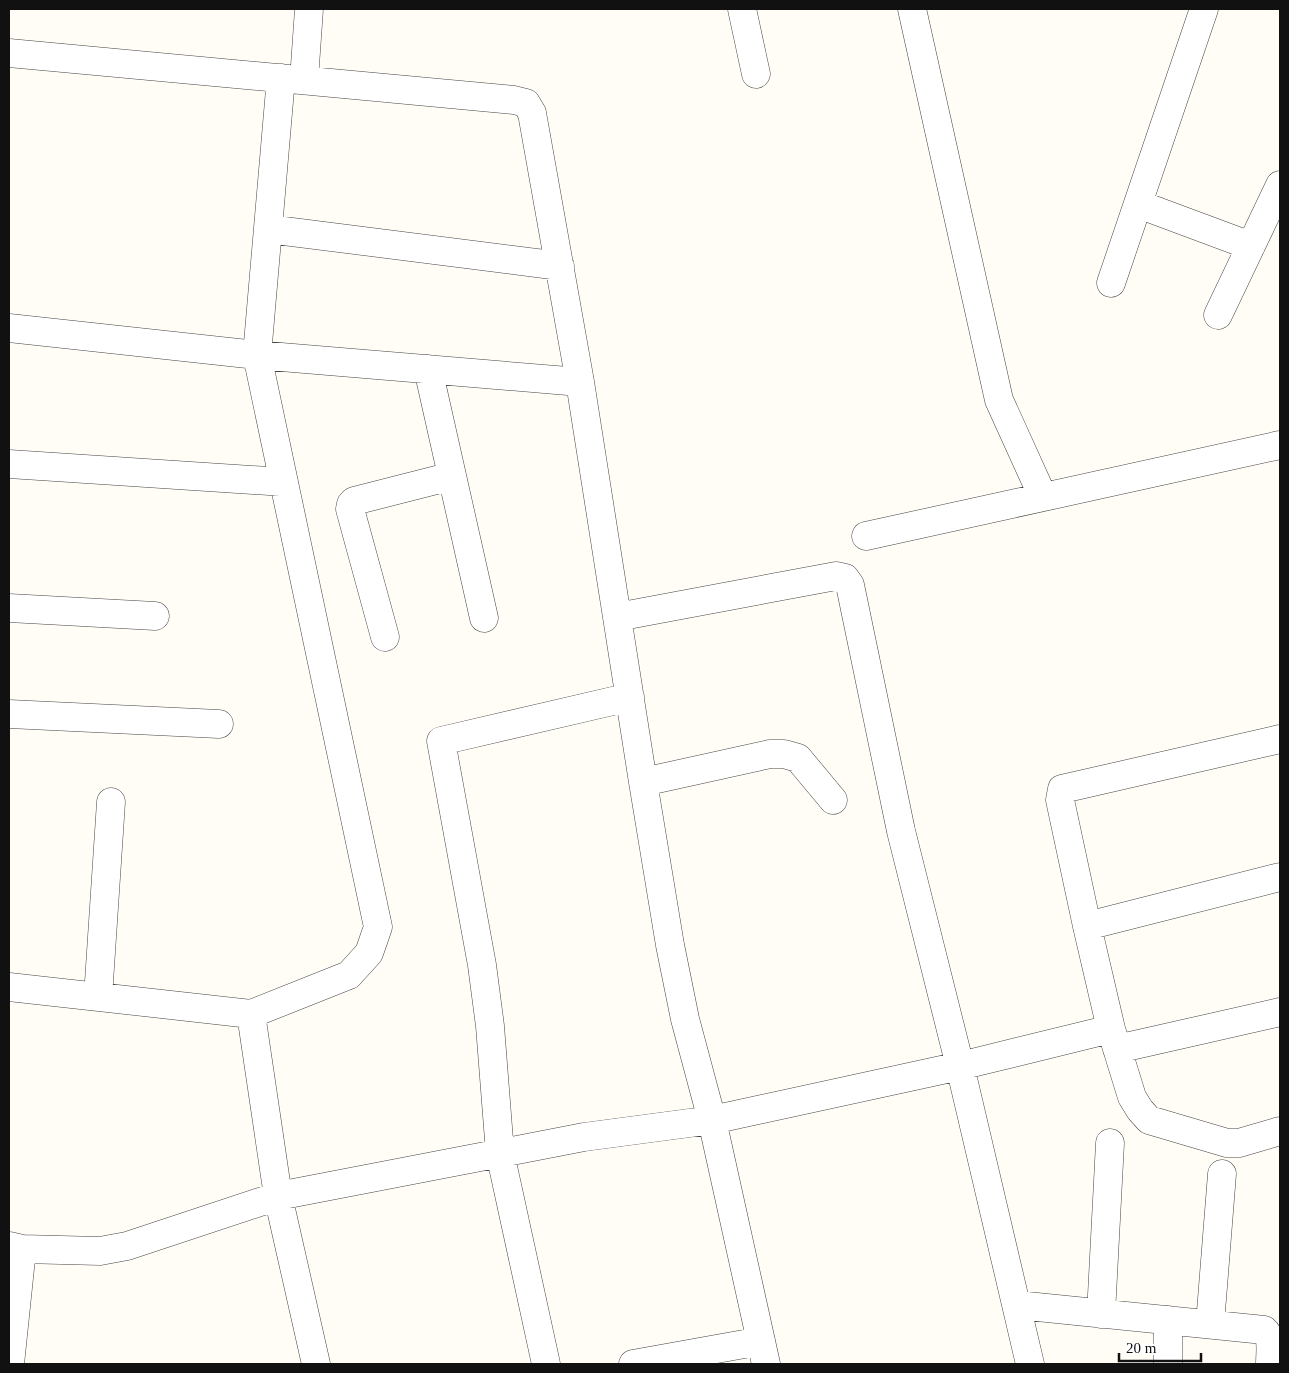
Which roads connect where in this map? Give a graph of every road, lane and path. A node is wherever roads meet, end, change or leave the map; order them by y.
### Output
1 (309, 9) edge
2 (742, 9) edge
3 (912, 9) edge
4 (1204, 9) edge
5 (9, 53) edge
6 (756, 74) dead end
7 (293, 79) junction
8 (1280, 185) edge
9 (1138, 204) junction
10 (268, 228) junction
11 (1251, 246) junction
12 (560, 266) junction
13 (1111, 283) dead end
14 (1218, 315) dead end
15 (9, 328) edge
16 (257, 355) junction
17 (428, 369) junction
18 (580, 382) junction
19 (1280, 445) edge
20 (9, 464) edge
21 (452, 476) junction
22 (284, 482) junction
23 (1043, 497) junction
24 (866, 536) dead end
25 (9, 608) edge
26 (155, 616) dead end
27 (617, 617) junction
28 (484, 618) dead end
29 (385, 637) dead end
30 (630, 697) junction
31 (9, 714) edge
32 (219, 724) dead end
33 (1280, 739) edge
34 (643, 782) junction
35 (833, 800) dead end
36 (112, 802) dead end
37 (1280, 877) edge
38 (1087, 926) junction
39 (9, 987) edge
40 (98, 997) junction
41 (1280, 1012) edge
42 (251, 1014) junction
43 (1114, 1039) junction
44 (960, 1066) junction
45 (712, 1120) junction
46 (1280, 1131) edge
47 (1110, 1143) dead end
48 (500, 1153) junction
49 (1222, 1174) dead end
50 (278, 1196) junction
51 (16, 1247) edge
52 (1017, 1305) junction
53 (1101, 1314) junction
54 (1168, 1320) junction
55 (1210, 1324) junction
56 (763, 1352) edge
57 (10, 1364) edge
58 (316, 1364) edge
59 (546, 1364) edge
60 (632, 1364) edge
61 (1030, 1364) edge
62 (1168, 1364) edge
63 (1270, 1364) edge

1 - 7 street
2 - 6 street
3 - 23 street
4 - 9 street
5 - 7 street
7 - 10 street
7 - 12 street
8 - 11 street
9 - 11 street
9 - 13 street
10 - 12 street
10 - 16 street
11 - 14 street
12 - 18 street
15 - 16 street
16 - 17 street
16 - 22 street
17 - 18 street
17 - 21 street
18 - 27 street
19 - 23 street
20 - 22 street
21 - 28 street
21 - 29 street
22 - 42 street
23 - 24 street
25 - 26 street
27 - 30 street
27 - 44 street
30 - 34 street
30 - 48 street
31 - 32 street
33 - 38 street
34 - 35 street
34 - 45 street
36 - 40 street
37 - 38 street
38 - 43 street
39 - 40 street
40 - 42 street
41 - 43 street
42 - 50 street
43 - 44 street
43 - 46 street
44 - 45 street
44 - 52 street
45 - 48 street
45 - 56 street
47 - 53 street
48 - 50 street
48 - 59 street
49 - 55 street
50 - 51 street
50 - 58 street
51 - 57 street
52 - 53 street
52 - 61 street
53 - 54 street
54 - 55 street
54 - 62 street
55 - 63 street
56 - 60 street

